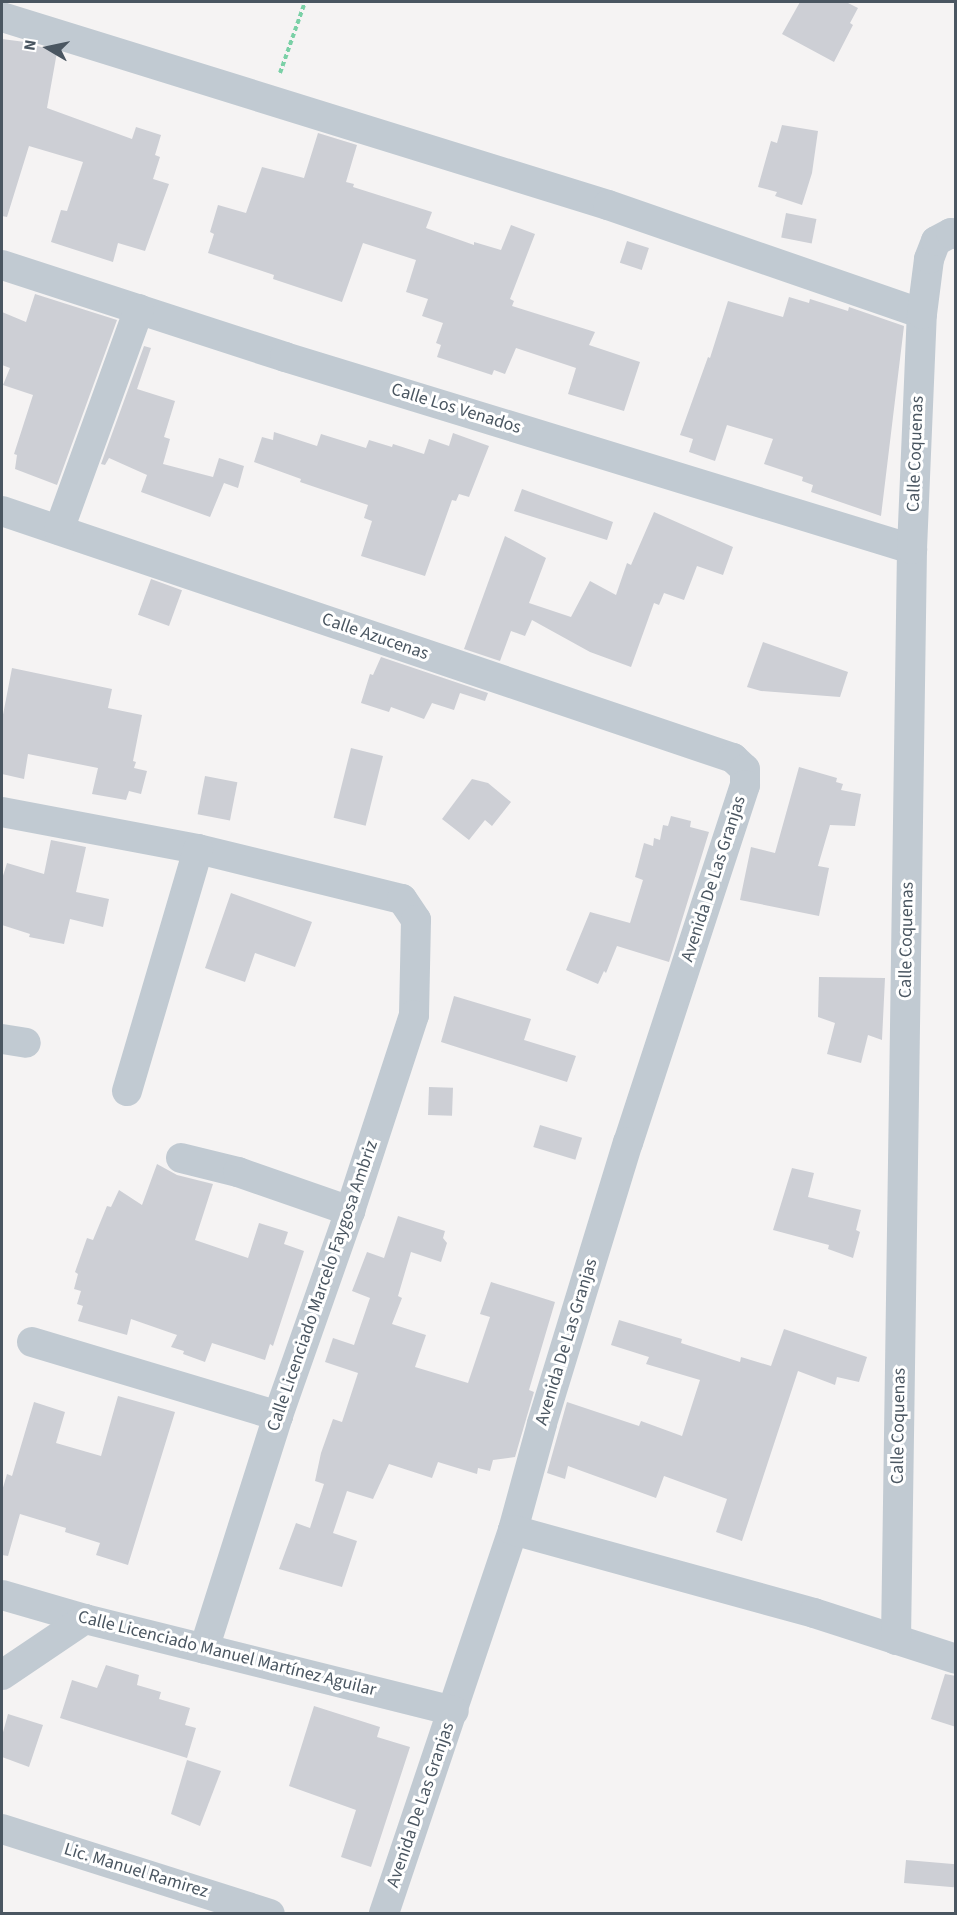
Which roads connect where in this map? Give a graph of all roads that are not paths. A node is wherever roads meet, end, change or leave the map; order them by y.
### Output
1 (2, 17) edge
2 (946, 237) edge
3 (2, 265) edge
4 (139, 309) junction
5 (922, 315) junction
6 (2, 511) edge
7 (59, 530) junction
8 (912, 549) junction
9 (745, 769) joint
10 (2, 812) edge
11 (198, 849) junction
12 (127, 1091) dead end
13 (181, 1158) dead end
14 (350, 1211) junction
15 (32, 1342) dead end
16 (278, 1416) junction
17 (513, 1530) junction
18 (2, 1595) edge
19 (85, 1619) junction
20 (896, 1640) junction
21 (204, 1648) junction
22 (956, 1659) edge
23 (2, 1675) edge
24 (454, 1711) junction
25 (2, 1830) edge
26 (270, 1914) edge
27 (384, 1914) edge

1 - 5 street
2 - 5 street, Calle Coquenas
3 - 4 street, Calle Los Venados
4 - 7 street
4 - 8 street, Calle Los Venados
5 - 8 street, Calle Coquenas
6 - 7 street, Calle Azucenas
7 - 9 street, Calle Azucenas
8 - 20 street, Calle Coquenas
9 - 17 street, Avenida De Las Granjas
10 - 11 street
11 - 12 street
11 - 14 street, Calle Licenciado Marcelo Faygosa Ambriz
13 - 14 street
14 - 16 street, Calle Licenciado Marcelo Faygosa Ambriz
15 - 16 street
16 - 21 street, Calle Licenciado Marcelo Faygosa Ambriz
17 - 20 street
17 - 24 street, Avenida De Las Granjas
18 - 19 street, Calle Licenciado Manuel Martínez Aguilar
19 - 21 street, Calle Licenciado Manuel Martínez Aguilar
19 - 23 street
20 - 22 street
21 - 24 street, Calle Licenciado Manuel Martínez Aguilar
24 - 27 street, Avenida De Las Granjas
25 - 26 street, Lic. Manuel Ramirez

